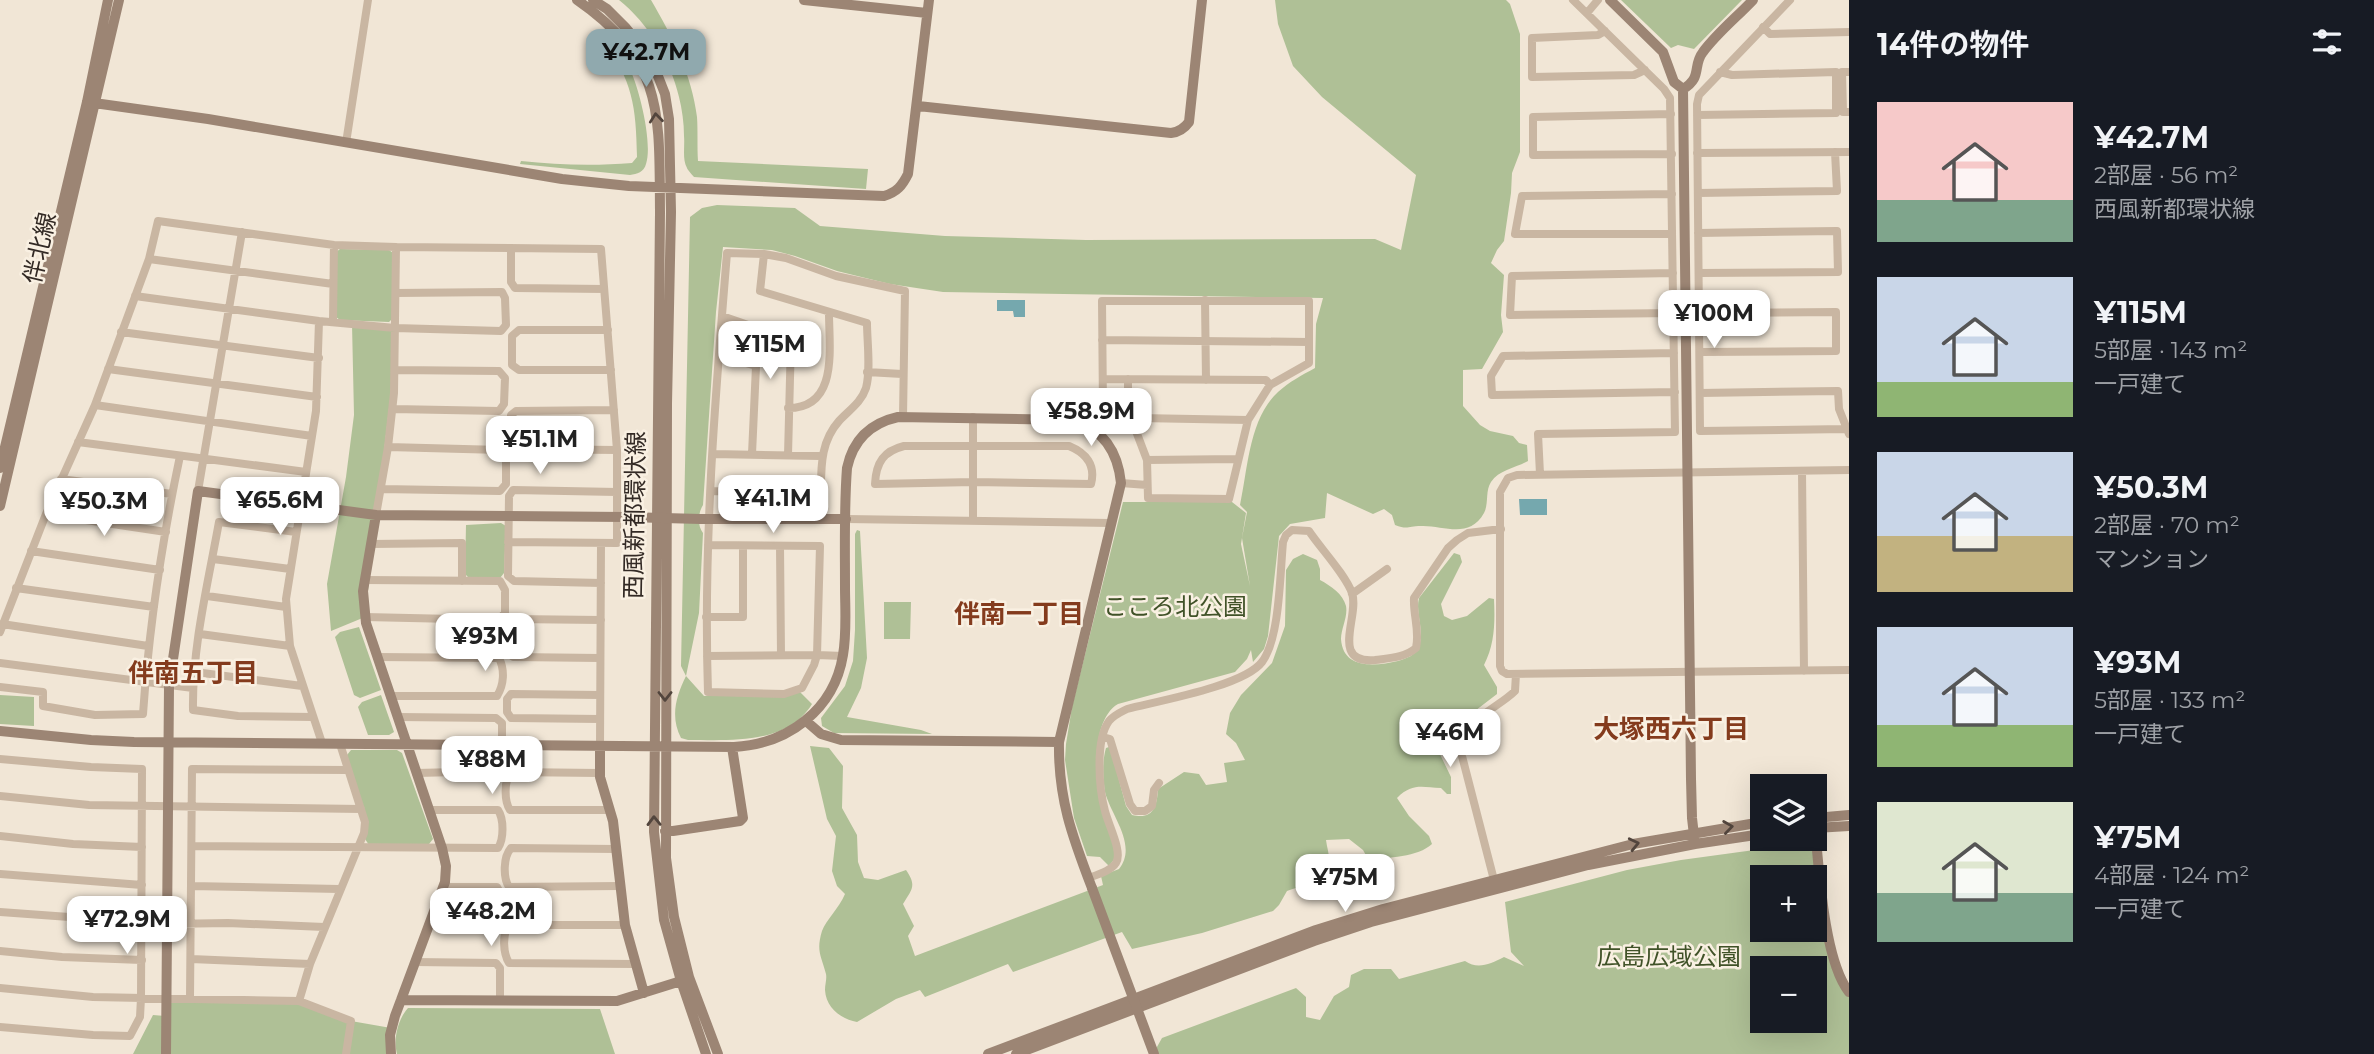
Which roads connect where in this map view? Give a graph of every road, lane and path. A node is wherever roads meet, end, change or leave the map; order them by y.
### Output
1 (108, 0) edge
2 (119, 0) edge
3 (368, 0) edge
4 (577, 0) edge
5 (593, 0) edge
6 (804, 0) edge
7 (929, 0) edge
8 (1202, 0) edge
9 (1573, 0) edge
10 (1598, 0) edge
11 (1610, 0) edge
12 (1753, 0) edge
13 (1790, 0) edge
14 (927, 13) junction
15 (1587, 13) junction
16 (1763, 27) junction
17 (1605, 31) junction
18 (1849, 32) edge
19 (1645, 70) junction
20 (1720, 72) junction
21 (1849, 72) edge
22 (1683, 89) junction
23 (92, 103) junction
24 (918, 106) junction
25 (1849, 112) edge
26 (1671, 114) junction
27 (1697, 115) junction
28 (346, 143) junction
29 (1835, 152) junction
30 (1849, 152) edge
31 (1697, 153) junction
32 (1672, 154) junction
33 (665, 186) junction
34 (1698, 193) junction
35 (1672, 194) junction
36 (1685, 213) junction
37 (1698, 213) junction
38 (1672, 214) junction
39 (242, 232) junction
40 (1698, 233) junction
41 (1672, 234) junction
42 (334, 245) junction
43 (396, 247) junction
44 (511, 248) junction
45 (764, 254) junction
46 (149, 259) junction
47 (236, 271) junction
48 (1673, 273) junction
49 (1699, 273) junction
50 (333, 284) junction
51 (604, 289) junction
52 (396, 293) junction
53 (135, 296) junction
54 (1205, 300) junction
55 (229, 309) junction
56 (829, 313) junction
57 (1674, 313) junction
58 (1699, 313) junction
59 (722, 316) junction
60 (319, 321) junction
61 (333, 322) junction
62 (396, 328) junction
63 (608, 330) junction
64 (121, 332) junction
65 (1102, 340) junction
66 (1206, 340) junction
67 (1309, 342) junction
68 (223, 346) junction
69 (1700, 352) junction
70 (1674, 353) junction
71 (719, 355) junction
72 (318, 359) junction
73 (108, 369) junction
74 (395, 370) junction
75 (611, 370) junction
76 (867, 372) junction
77 (1674, 373) junction
78 (1687, 373) junction
79 (1700, 373) junction
80 (902, 374) junction
81 (1103, 379) junction
82 (1128, 379) junction
83 (1206, 380) junction
84 (217, 384) junction
85 (1270, 385) junction
86 (1675, 392) junction
87 (1700, 393) junction
88 (317, 397) junction
89 (95, 405) junction
90 (788, 408) junction
91 (393, 409) junction
92 (614, 410) junction
93 (903, 417) junction
94 (973, 417) junction
95 (1130, 420) junction
96 (211, 421) junction
97 (1248, 421) junction
98 (1093, 428) junction
99 (1847, 432) edge
100 (312, 436) junction
101 (78, 442) junction
102 (974, 445) junction
103 (388, 447) junction
104 (617, 450) junction
105 (713, 454) junction
106 (752, 454) junction
107 (788, 455) junction
108 (180, 456) junction
109 (821, 456) junction
110 (1238, 459) junction
111 (205, 460) junction
112 (1147, 460) junction
113 (0, 468) edge
114 (1849, 470) edge
115 (1802, 471) junction
116 (306, 472) junction
117 (1687, 472) junction
118 (1540, 474) junction
119 (61, 479) junction
120 (974, 482) junction
121 (1121, 484) junction
122 (1147, 485) junction
123 (381, 489) junction
124 (198, 491) junction
125 (712, 491) junction
126 (617, 492) junction
127 (172, 494) junction
128 (0, 506) edge
129 (300, 506) junction
130 (46, 514) junction
131 (376, 515) junction
132 (509, 516) junction
133 (622, 517) junction
134 (705, 519) junction
135 (845, 519) junction
136 (973, 520) junction
137 (1110, 523) junction
138 (1501, 530) junction
139 (166, 532) junction
140 (296, 532) junction
141 (508, 542) junction
142 (601, 543) junction
143 (371, 544) junction
144 (708, 545) junction
145 (743, 546) junction
146 (780, 546) junction
147 (31, 551) junction
148 (213, 559) junction
149 (290, 569) junction
150 (1387, 569) dead end
151 (160, 570) junction
152 (365, 580) junction
153 (462, 581) junction
154 (601, 583) junction
155 (16, 587) junction
156 (1352, 594) junction
157 (207, 596) junction
158 (154, 607) junction
159 (286, 607) junction
160 (365, 617) junction
161 (706, 617) junction
162 (601, 620) junction
163 (1, 628) edge
164 (200, 634) junction
165 (148, 646) junction
166 (290, 646) junction
167 (780, 655) junction
168 (817, 655) junction
169 (707, 656) junction
170 (843, 656) junction
171 (377, 657) junction
172 (600, 657) junction
173 (0, 663) edge
174 (1849, 670) edge
175 (1690, 671) junction
176 (1804, 671) junction
177 (195, 672) junction
178 (1516, 674) junction
179 (145, 683) junction
180 (169, 685) junction
181 (302, 686) junction
182 (0, 687) edge
183 (193, 688) junction
184 (600, 695) junction
185 (390, 696) junction
186 (313, 717) junction
187 (398, 717) junction
188 (600, 719) junction
189 (806, 721) junction
190 (0, 731) edge
191 (1103, 737) junction
192 (169, 742) junction
193 (1059, 742) junction
194 (322, 743) junction
195 (340, 744) junction
196 (406, 744) junction
197 (502, 745) junction
198 (600, 746) junction
199 (659, 746) junction
200 (732, 747) junction
201 (0, 759) edge
202 (348, 770) junction
203 (416, 773) junction
204 (599, 773) junction
205 (1159, 783) dead end
206 (0, 796) edge
207 (142, 807) junction
208 (169, 807) junction
209 (192, 808) junction
210 (361, 809) junction
211 (429, 810) junction
212 (610, 810) junction
213 (1849, 815) edge
214 (1827, 817) edge
215 (1750, 824) edge
216 (1849, 826) edge
217 (1827, 827) edge
218 (665, 831) junction
219 (1693, 832) junction
220 (0, 836) edge
221 (1750, 836) edge
222 (1695, 844) junction
223 (192, 846) junction
224 (142, 847) junction
225 (359, 847) junction
226 (442, 848) junction
227 (616, 849) junction
228 (1817, 851) edge
229 (0, 874) edge
230 (1494, 880) junction
231 (1090, 883) junction
232 (142, 884) junction
233 (191, 886) junction
234 (620, 886) junction
235 (443, 887) junction
236 (339, 890) junction
237 (0, 912) edge
238 (142, 922) junction
239 (430, 923) junction
240 (166, 924) junction
241 (191, 924) junction
242 (625, 925) junction
243 (324, 927) junction
244 (0, 951) edge
245 (142, 960) junction
246 (191, 960) junction
247 (415, 962) junction
248 (310, 964) junction
249 (634, 964) junction
250 (681, 981) junction
251 (0, 988) edge
252 (1849, 992) edge
253 (644, 993) junction
254 (190, 997) junction
255 (141, 998) junction
256 (167, 998) junction
257 (401, 1000) junction
258 (500, 1000) junction
259 (299, 1001) junction
260 (0, 1027) edge
261 (166, 1054) edge
262 (346, 1054) edge
263 (391, 1054) edge
264 (706, 1054) edge
265 (718, 1054) edge
266 (988, 1054) edge
267 (1016, 1054) edge
268 (1154, 1054) edge

1 - 23 street, 伴北線
2 - 23 street, 伴北線
3 - 28 street
33 -> 4 street, 西風新都環状線
5 - 33 street, 西風新都環状線
6 - 14 street
7 - 14 street
8 - 24 street
9 - 15 street
10 - 15 street
11 - 22 street
12 - 22 street
13 - 16 street
14 - 24 street
15 - 17 street
16 - 18 street
16 - 20 street
17 - 19 street
17 - 19 street
19 - 26 street
20 - 27 street
20 - 27 street
21 - 25 street
22 - 36 street
23 - 28 street
23 - 113 street, 伴北線
23 - 128 street, 伴北線
24 - 33 street
26 - 32 street
26 - 32 street
27 - 31 street
28 - 33 street
29 - 30 street
29 - 31 street
29 - 34 street
31 - 34 street
32 - 35 street
33 - 199 street, 西風新都環状線
34 - 37 street
35 - 38 street
35 - 41 street
36 - 37 street
36 - 38 street
36 - 78 street
37 - 40 street
38 - 41 street
39 - 42 street
39 - 46 street
39 - 47 street
40 - 49 street
40 - 49 street
41 - 48 street
42 - 43 street
42 - 50 street
43 - 44 street
43 - 52 street
44 - 51 street
44 - 51 street
45 - 56 street
45 - 59 street
45 - 80 street
46 - 47 street
46 - 53 street
47 - 50 street
47 - 55 street
48 - 57 street
48 - 57 street
49 - 58 street
50 - 61 street
51 - 63 street
52 - 62 street
52 - 62 street
53 - 55 street
53 - 64 street
54 - 65 street
54 - 66 street
54 - 67 street
55 - 60 street
55 - 68 street
56 - 76 street
56 - 90 street
57 - 70 street
58 - 69 street
58 - 69 street
59 - 71 street
59 - 90 street
60 - 61 street
60 - 72 street
61 - 62 street
62 - 74 street
63 - 75 street
63 - 75 street
64 - 68 street
64 - 73 street
65 - 66 street
65 - 81 street
66 - 67 street
66 - 83 street
67 - 85 street
68 - 72 street
68 - 84 street
69 - 79 street
70 - 77 street
70 - 86 street
71 - 105 street
71 - 106 street
72 - 88 street
73 - 84 street
73 - 89 street
74 - 91 street
74 - 91 street
75 - 92 street
76 - 80 street
76 - 109 street
77 - 78 street
77 - 86 street
78 - 79 street
78 - 117 street
79 - 87 street
80 - 93 street
81 - 82 street
81 - 98 street
82 - 83 street
82 - 95 street
83 - 85 street
84 - 88 street
84 - 96 street
85 - 97 street
86 - 118 street
87 - 99 street
87 - 99 street
88 - 100 street
89 - 96 street
89 - 101 street
90 - 107 street
91 - 103 street
92 - 104 street
92 - 104 street
93 - 94 street
93 - 135 street
94 - 98 street
94 - 102 street
95 - 97 street
95 - 112 street
96 - 100 street
96 - 111 street
97 - 110 street
98 - 121 street
100 - 116 street
101 - 108 street
101 - 119 street
102 - 120 street
102 - 120 street
102 - 120 street
103 - 123 street
103 - 123 street
104 - 126 street
105 - 106 street
105 - 125 street
106 - 107 street
107 - 109 street
108 - 111 street
108 - 127 street
109 - 125 street
110 - 112 street
110 - 122 street
111 - 116 street
111 - 124 street
112 - 122 street
114 - 115 street
115 - 117 street
115 - 176 street
116 - 129 street
117 - 118 street
117 - 175 street
118 - 138 street
119 - 127 street
119 - 130 street
120 - 136 street
121 - 122 street
121 - 137 street
123 - 131 street
124 - 129 street
124 - 180 street
125 - 134 street
126 - 132 street
126 - 133 street
127 - 139 street
129 - 131 street
129 - 140 street
130 - 139 street
130 - 147 street
131 - 132 street
131 - 143 street
132 - 133 street
132 - 141 street
133 - 134 street, bridge
133 - 142 street
134 - 135 street
134 - 144 street
135 - 136 street
135 - 170 street
136 - 137 street
137 - 193 street
138 - 156 street
138 - 178 street
139 - 151 street
140 - 148 street
140 - 149 street
141 - 142 street
141 - 154 street
142 - 154 street
143 - 152 street
143 - 153 street
144 - 145 street
144 - 161 street
145 - 146 street
145 - 161 street
146 - 167 street
146 - 168 street
147 - 151 street
147 - 155 street
148 - 149 street
148 - 157 street
149 - 159 street
150 - 156 street
151 - 158 street
152 - 153 street
152 - 160 street
153 - 160 street
154 - 162 street
155 - 158 street
155 - 163 street
156 - 191 street
157 - 159 street
157 - 164 street
158 - 165 street
159 - 166 street
160 - 171 street
161 - 169 street
162 - 172 street
162 - 172 street
163 - 165 street
164 - 166 street
164 - 177 street
165 - 179 street
166 - 181 street
167 - 168 street
167 - 169 street
168 - 169 street
168 - 170 street
170 - 189 street
171 - 185 street
171 - 185 street
172 - 184 street
173 - 179 street
174 - 176 street
175 - 176 street
175 - 178 street
175 - 219 street
177 - 181 street
177 - 183 street
178 - 230 street
179 - 180 street
179 - 182 street
180 - 183 street
180 - 192 street
181 - 186 street
183 - 186 street
184 - 188 street
184 - 188 street
185 - 187 street
186 - 194 street
187 - 196 street
187 - 197 street
188 - 198 street
189 - 193 street
189 - 200 street
190 - 192 street
191 - 205 street
191 - 231 street
192 - 194 street
192 - 208 street
193 - 231 street
194 - 195 street
195 - 196 street
195 - 202 street
196 - 197 street
196 - 203 street
197 - 198 street
197 - 203 street
198 - 199 street
198 - 204 street
199 - 200 street
199 - 218 street, 西風新都環状線
250 -> 199 street, 西風新都環状線
200 - 218 street
201 - 207 street
202 - 209 street
202 - 210 street
203 - 211 street
204 - 212 street
204 - 212 street
206 - 207 street
207 - 208 street
207 - 224 street
208 - 209 street
208 - 240 street
209 - 210 street
209 - 223 street
210 - 225 street
211 - 226 street
211 - 226 street
212 - 227 street
213 - 214 street
219 -> 215 street
216 - 217 street
218 - 265 street, 西風新都環状線
219 - 222 street
230 -> 219 street
220 - 224 street
221 - 222 street
222 - 267 street
223 - 225 street
223 - 233 street
224 - 232 street
225 - 226 street
225 - 236 street
226 - 235 street
227 - 234 street
227 - 234 street
228 - 252 street
229 - 232 street
230 - 266 street
231 - 268 street, bridge
232 - 238 street
233 - 236 street
233 - 241 street
234 - 242 street
235 - 239 street
235 - 239 street
236 - 243 street
237 - 238 street
238 - 240 street
238 - 245 street
239 - 247 street
240 - 241 street
240 - 256 street
241 - 243 street
241 - 246 street
242 - 249 street
242 - 249 street
243 - 248 street
244 - 245 street
245 - 255 street
246 - 248 street
246 - 254 street
247 - 257 street
247 - 258 street
248 - 259 street
249 - 253 street
250 - 253 street
250 - 264 street, 西風新都環状線
251 - 255 street
253 - 258 street
254 - 256 street
254 - 259 street
255 - 256 street
255 - 260 street
256 - 261 street
257 - 258 street
257 - 263 street
259 - 262 street

